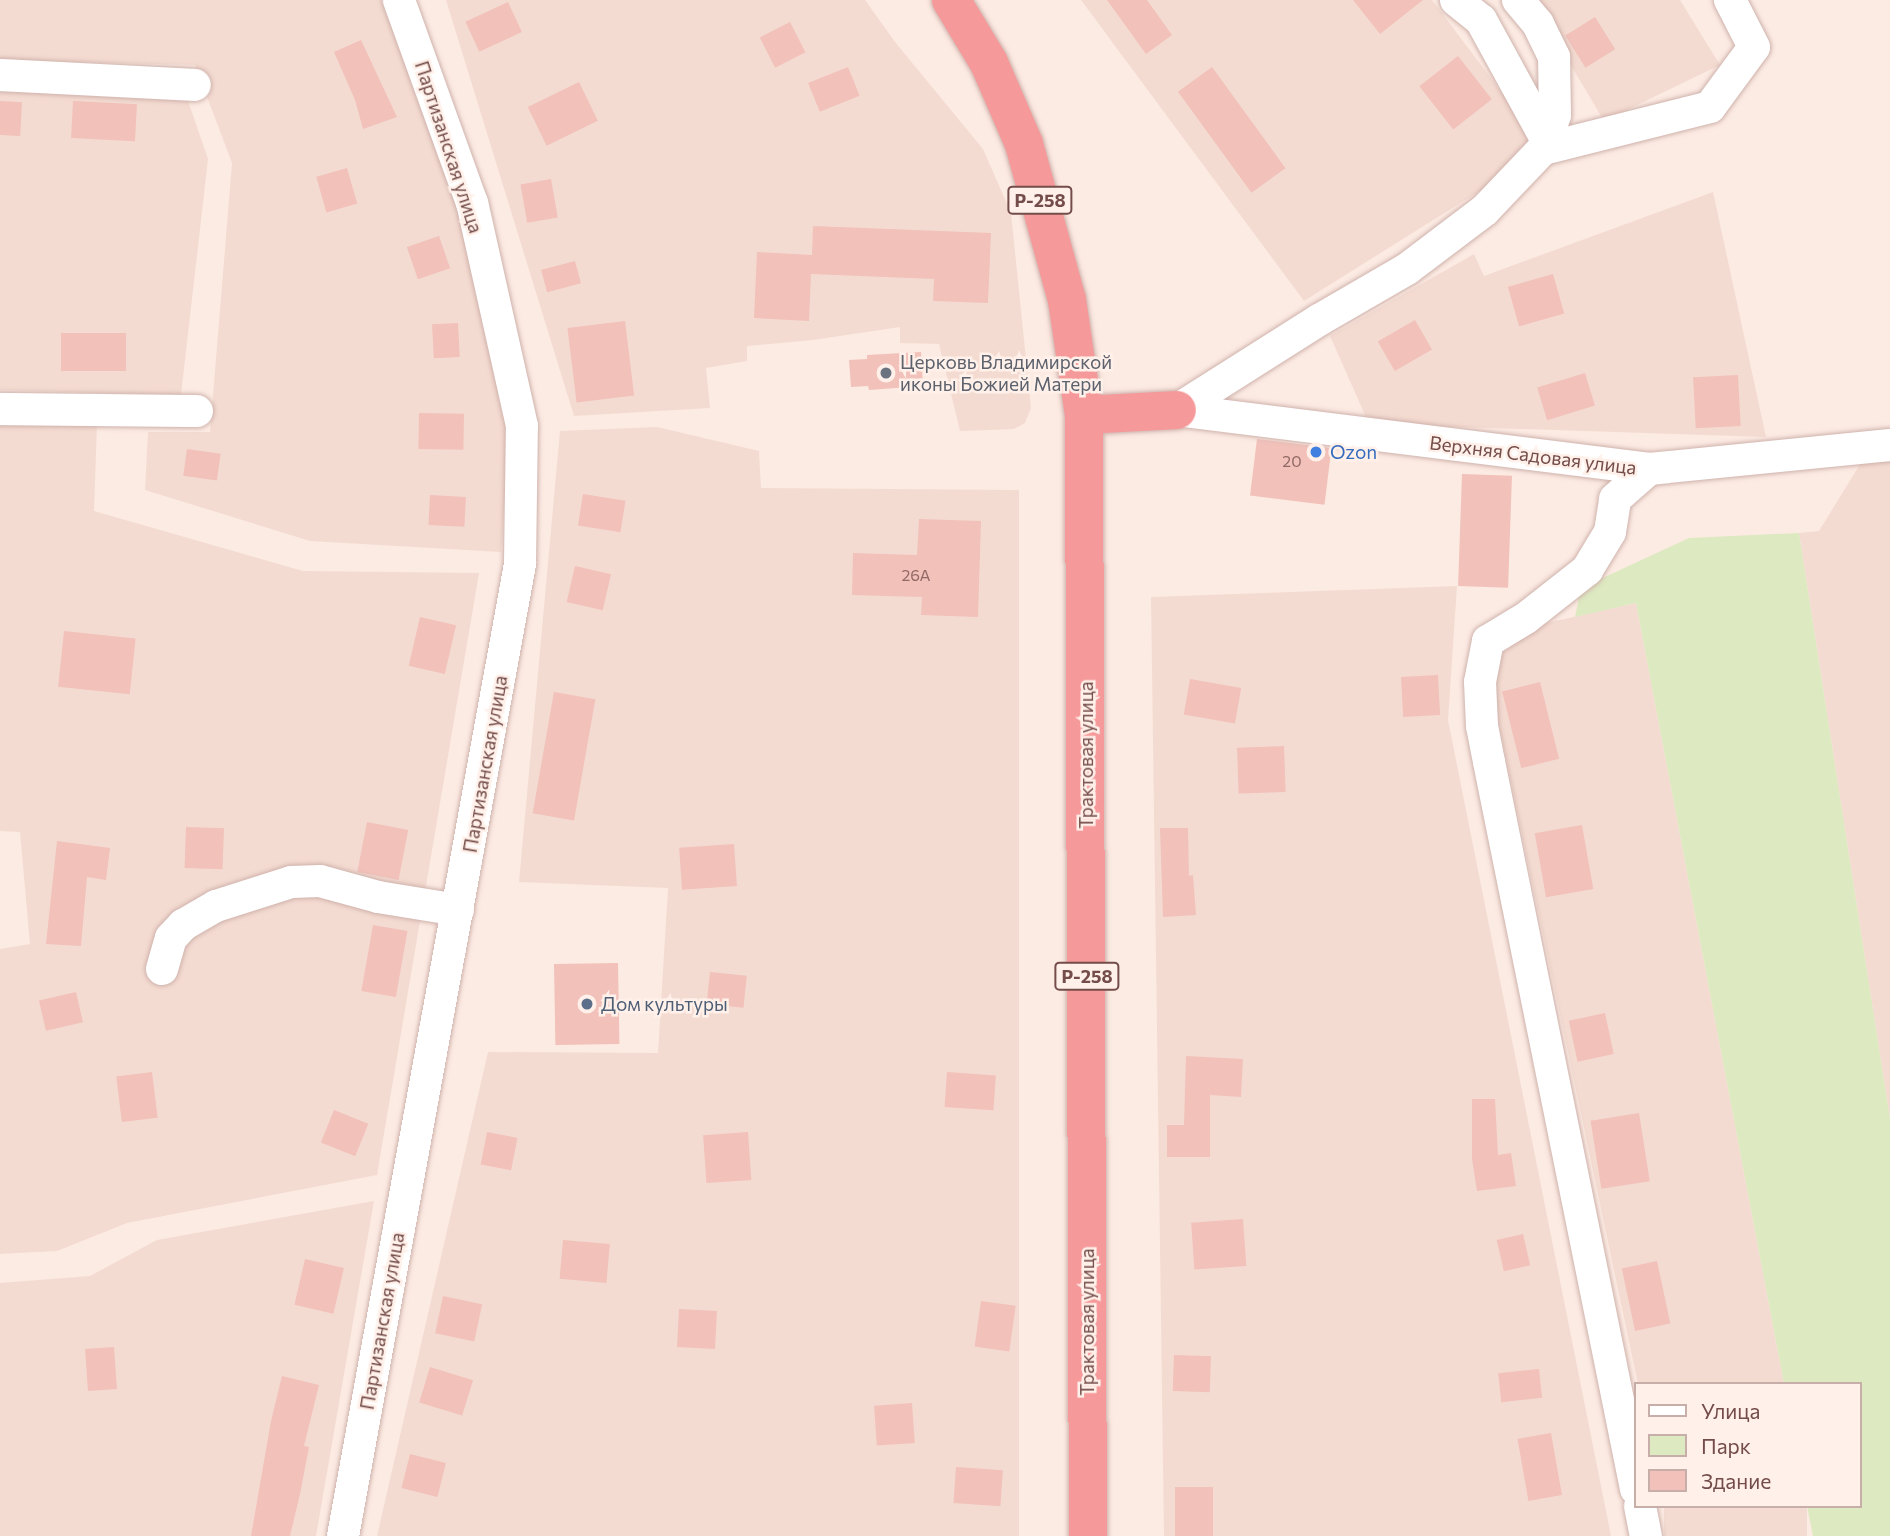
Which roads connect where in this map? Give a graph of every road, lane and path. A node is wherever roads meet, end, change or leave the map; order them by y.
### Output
1 (399, 0) edge
2 (951, 0) edge
3 (1456, 0) edge
4 (1518, 0) edge
5 (1730, 0) edge
6 (0, 75) edge
7 (195, 85) dead end
8 (1544, 143) junction
9 (0, 409) edge
10 (1177, 410) junction
11 (197, 411) dead end
12 (1084, 415) junction
13 (1890, 445) edge
14 (1648, 469) junction
15 (458, 910) junction
16 (162, 969) dead end
17 (1634, 1479) edge
18 (1640, 1508) edge
19 (342, 1536) edge
20 (1088, 1536) edge
21 (1646, 1536) edge

1 - 15 street, Партизанская улица
2 - 12 highway, Трактовая улица / Р-258
3 - 8 street
4 - 8 street
5 - 8 street
6 - 7 street
8 - 10 street
9 - 11 street
10 - 12 highway
10 - 14 street, Верхняя Садовая улица
12 - 20 highway, Трактовая улица / Р-258
13 - 14 street, Верхняя Садовая улица
14 - 17 street
15 - 16 street
15 - 19 street, Партизанская улица
18 - 21 street

